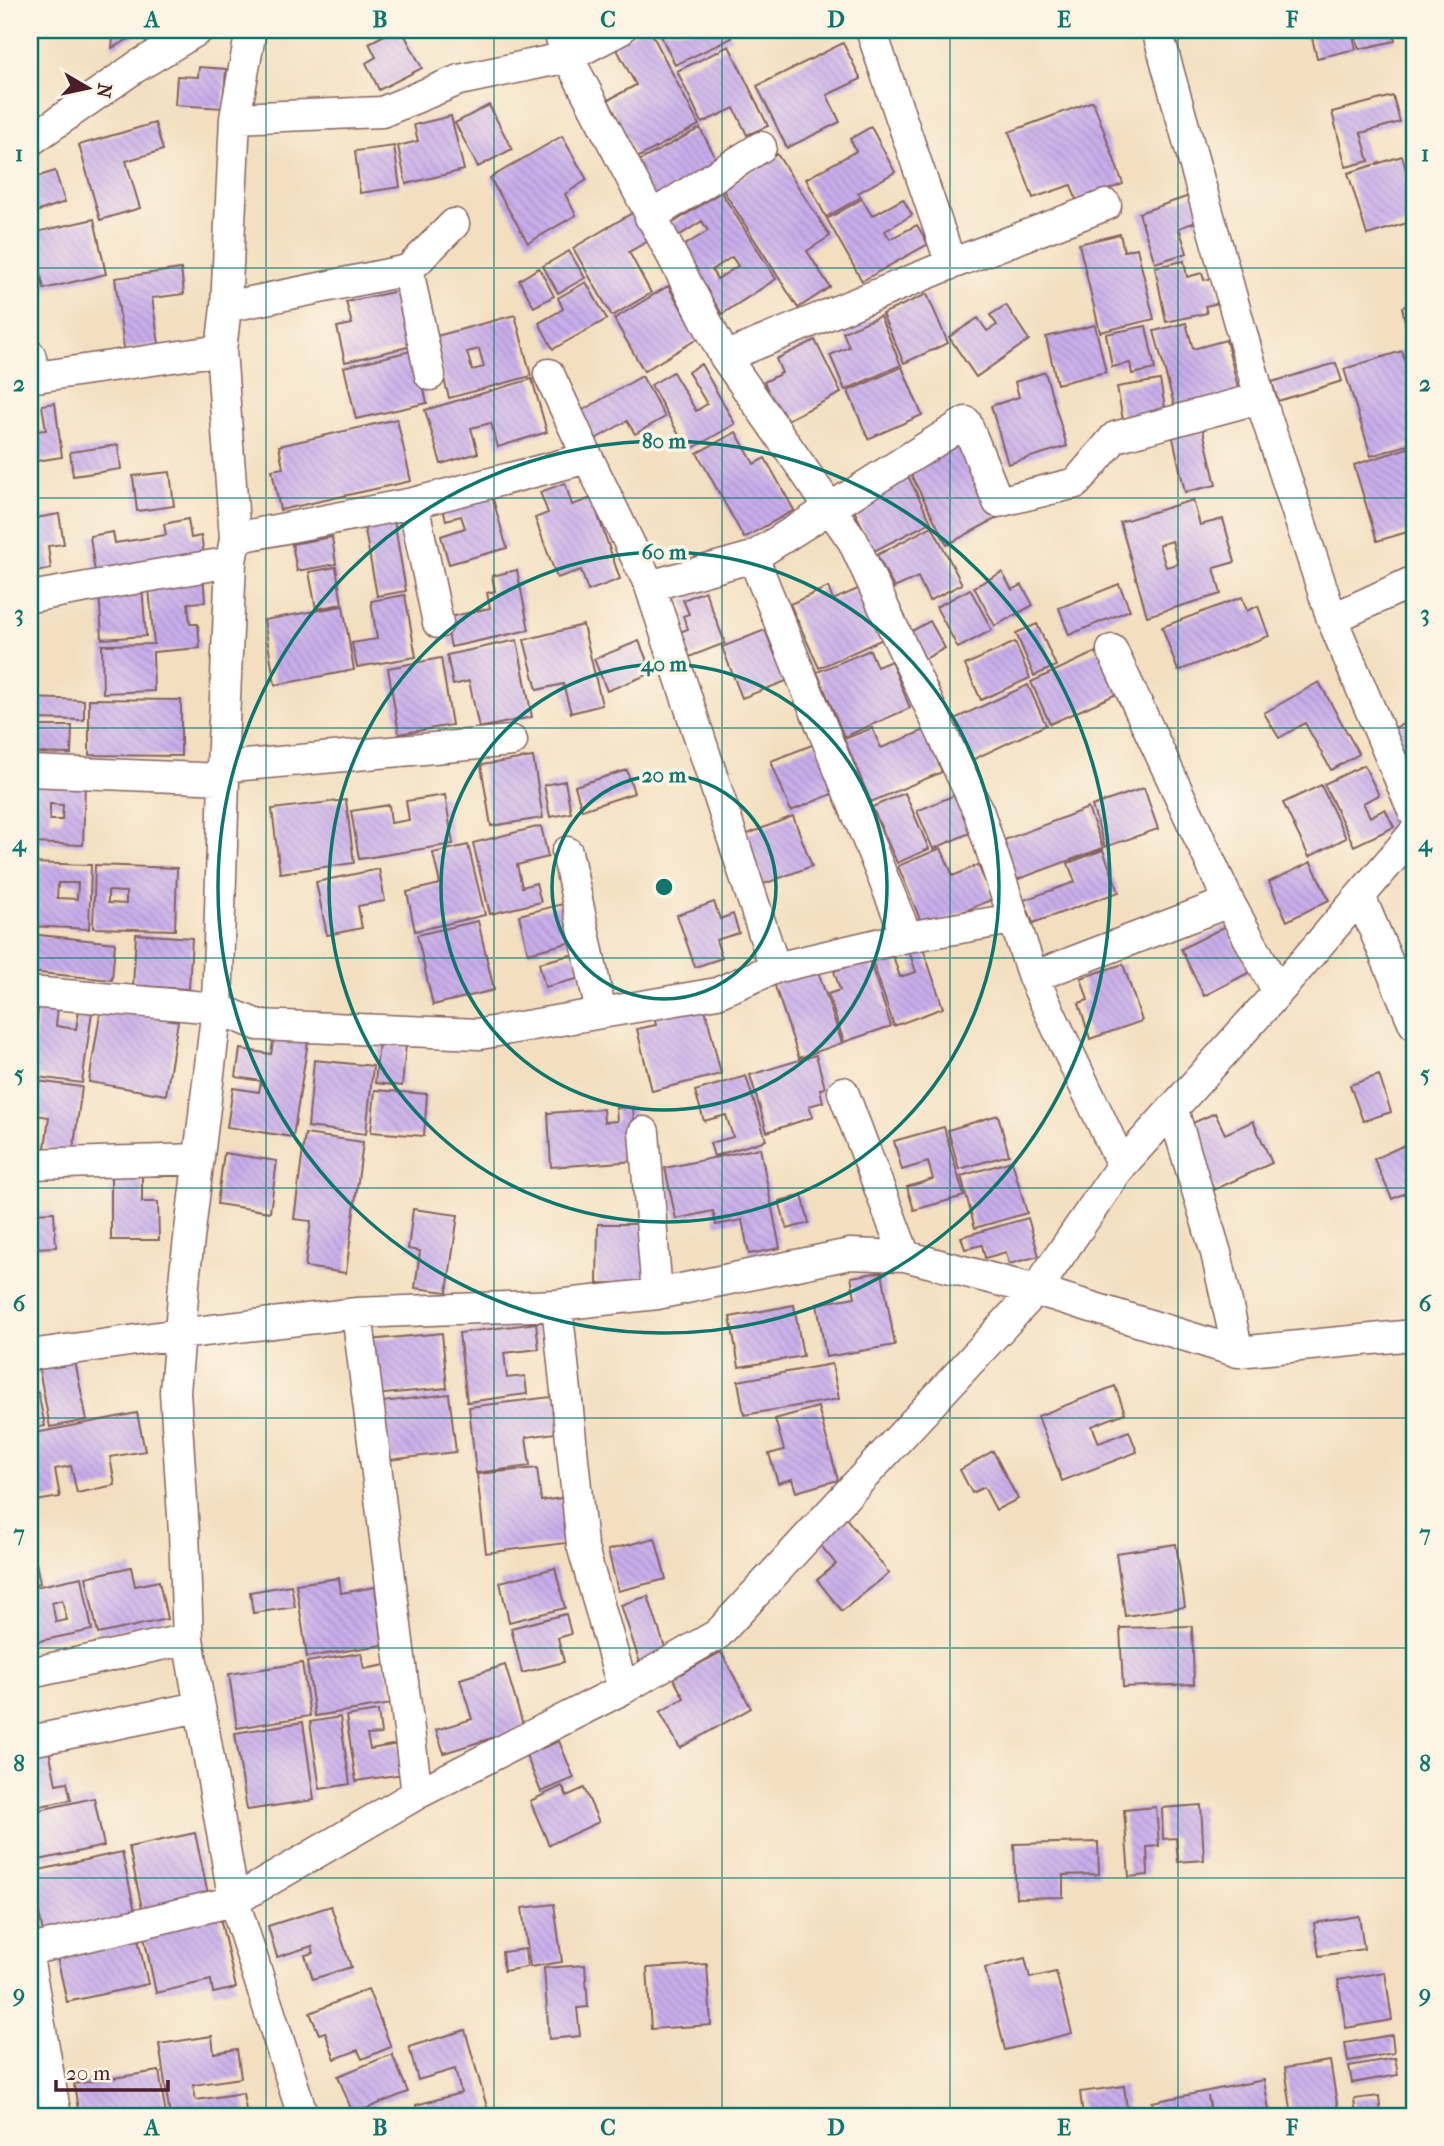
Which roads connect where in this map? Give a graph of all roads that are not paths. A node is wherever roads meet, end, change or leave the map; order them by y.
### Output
1 (198, 30) edge
2 (251, 30) edge
3 (620, 30) edge
4 (871, 30) edge
5 (1157, 30) edge
6 (563, 43) edge
7 (235, 118) junction
8 (30, 141) edge
9 (761, 147) dead end
10 (1106, 205) dead end
11 (650, 217) junction
12 (454, 224) dead end
13 (951, 264) junction
14 (408, 270) junction
15 (226, 307) junction
16 (221, 350) junction
17 (30, 355) edge
18 (725, 357) junction
19 (549, 374) dead end
20 (430, 375) dead end
21 (1260, 398) junction
22 (588, 458) junction
23 (413, 503) junction
24 (828, 508) junction
25 (233, 550) junction
26 (752, 557) junction
27 (1414, 581) edge
28 (650, 586) junction
29 (30, 597) edge
30 (1332, 619) junction
31 (438, 623) dead end
32 (1112, 650) dead end
33 (512, 741) dead end
34 (30, 771) edge
35 (223, 773) junction
36 (1414, 813) edge
37 (1414, 833) edge
38 (567, 852) dead end
39 (1360, 895) junction
40 (1229, 902) junction
41 (1013, 919) junction
42 (907, 937) junction
43 (775, 968) junction
44 (1033, 977) junction
45 (30, 992) edge
46 (1278, 992) junction
47 (217, 1008) junction
48 (601, 1013) junction
49 (1414, 1024) edge
50 (843, 1092) dead end
51 (1173, 1110) junction
52 (643, 1132) dead end
53 (199, 1159) junction
54 (30, 1164) edge
55 (1122, 1164) junction
56 (905, 1256) junction
57 (1036, 1290) junction
58 (656, 1294) junction
59 (557, 1305) junction
60 (357, 1314) junction
61 (179, 1334) junction
62 (1414, 1335) edge
63 (1238, 1352) junction
64 (30, 1355) edge
65 (188, 1639) junction
66 (30, 1673) edge
67 (623, 1689) junction
68 (199, 1707) junction
69 (30, 1741) edge
70 (417, 1794) junction
71 (234, 1901) junction
72 (30, 1950) edge
73 (30, 1968) edge
74 (56, 2116) edge
75 (303, 2116) edge

1 - 8 street
2 - 7 street
3 - 6 street
4 - 13 street
5 - 21 street
6 - 7 street
6 - 11 street
7 - 15 street
9 - 11 street
10 - 13 street
11 - 18 street
12 - 14 street
13 - 18 street
14 - 15 street
14 - 20 street
15 - 16 street
16 - 17 street
16 - 25 street
18 - 24 street
19 - 22 street
21 - 24 street
21 - 30 street
22 - 23 street
22 - 28 street
23 - 25 street
23 - 31 street
24 - 26 street
24 - 41 street
25 - 29 street
25 - 35 street
26 - 28 street
26 - 42 street
27 - 30 street
28 - 43 street
30 - 36 street
32 - 40 street
33 - 35 street
34 - 35 street
35 - 47 street
37 - 39 street
38 - 48 street
39 - 46 street
39 - 49 street
40 - 44 street
40 - 46 street
41 - 42 street
41 - 44 street
42 - 43 street
43 - 48 street
44 - 55 street
45 - 47 street
46 - 51 street
47 - 48 street
47 - 53 street
50 - 56 street
51 - 55 street
51 - 63 street
52 - 58 street
53 - 54 street
53 - 61 street
55 - 57 street
56 - 57 street
56 - 58 street
57 - 63 street
57 - 67 street
58 - 59 street
59 - 60 street
59 - 67 street
60 - 61 street
60 - 70 street
61 - 64 street
61 - 65 street
62 - 63 street
65 - 66 street
65 - 68 street
67 - 70 street
68 - 69 street
68 - 71 street
70 - 71 street
71 - 72 street
71 - 75 street
73 - 74 street

